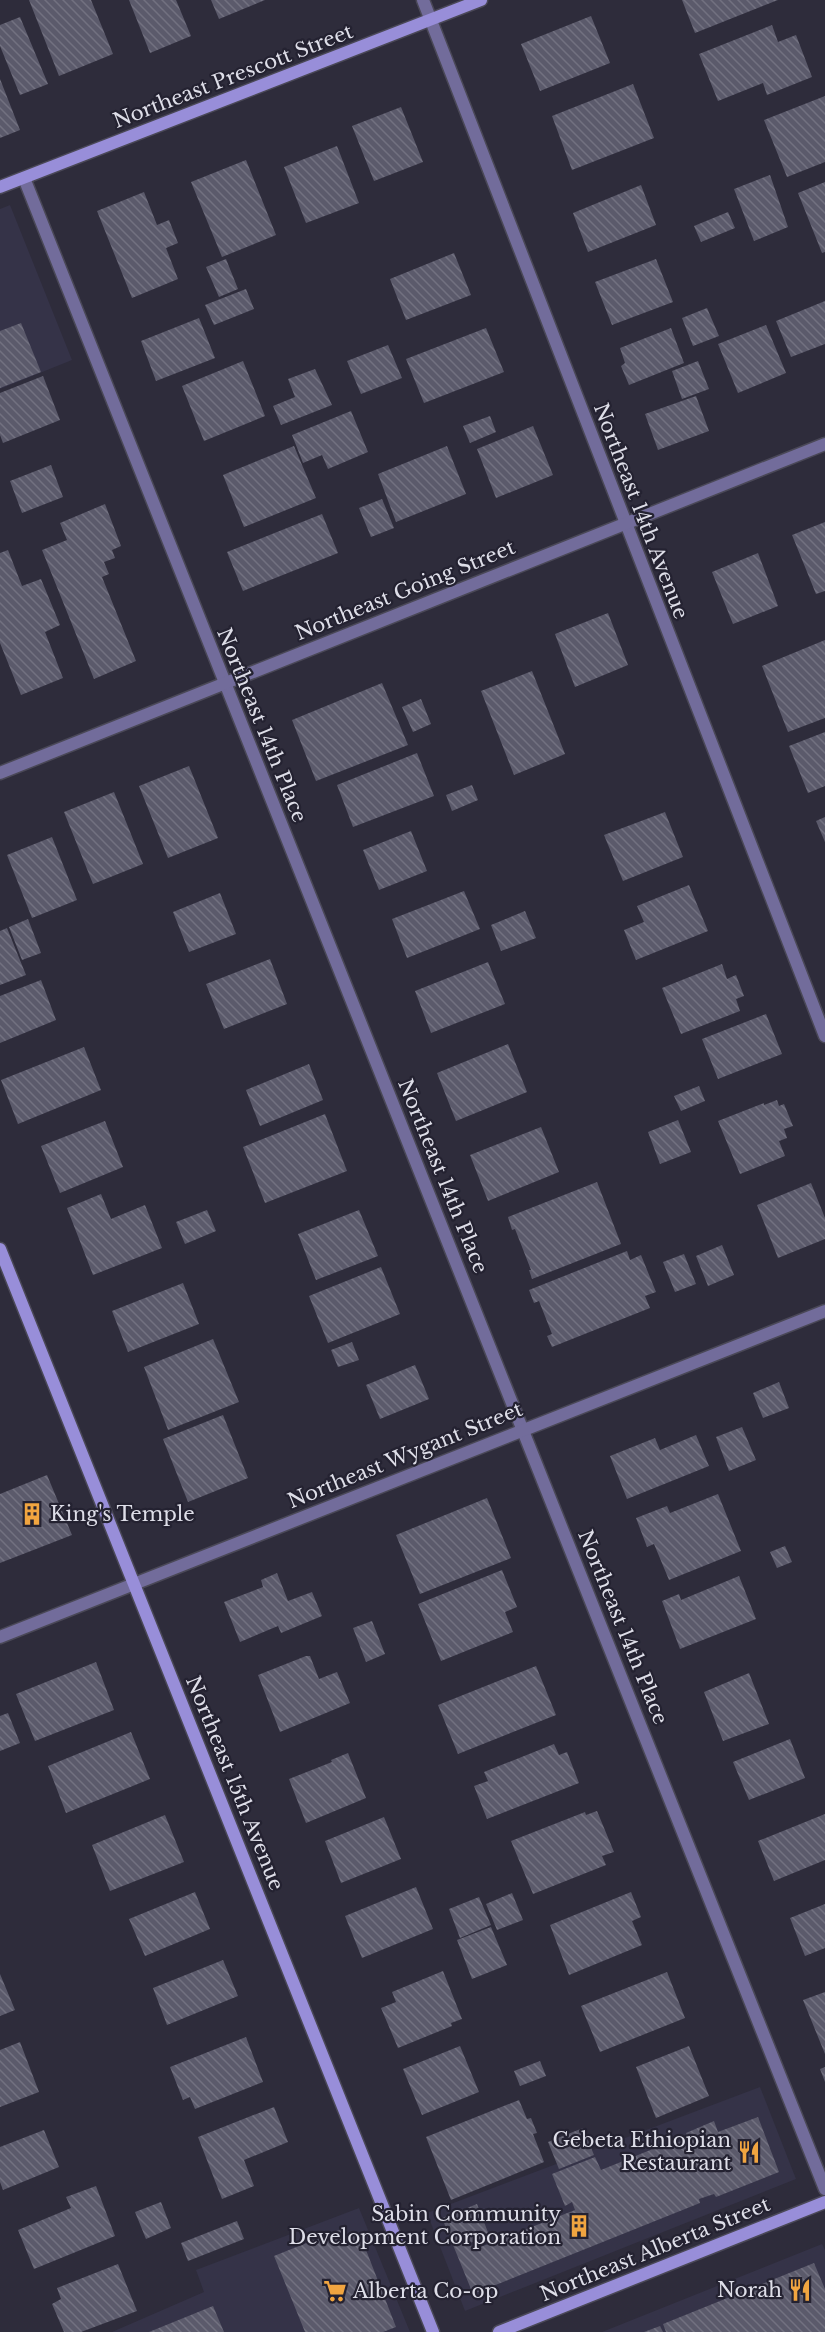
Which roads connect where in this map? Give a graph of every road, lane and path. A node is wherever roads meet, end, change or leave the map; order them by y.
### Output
1 (423, 0) edge
2 (481, 0) edge
3 (431, 20) junction
4 (24, 178) junction
5 (0, 187) edge
6 (825, 444) edge
7 (625, 524) junction
8 (225, 683) junction
9 (0, 773) edge
10 (825, 1034) edge
11 (0, 1249) edge
12 (825, 1311) edge
13 (523, 1429) junction
14 (134, 1584) junction
15 (0, 1637) edge
16 (825, 2189) edge
17 (825, 2202) edge
18 (433, 2332) edge
19 (499, 2332) edge

1 - 3 street, Northeast 14th Avenue
2 - 3 street, Northeast Prescott Street
3 - 4 street, Northeast Prescott Street
3 - 7 street, Northeast 14th Avenue
4 - 5 street, Northeast Prescott Street
4 - 8 street, Northeast 14th Place
6 - 7 street, Northeast Going Street
7 - 8 street, Northeast Going Street
7 - 10 street, Northeast 14th Avenue
8 - 9 street, Northeast Going Street
8 - 13 street, Northeast 14th Place
11 - 14 street, Northeast 15th Avenue
12 - 13 street, Northeast Wygant Street
13 - 14 street, Northeast Wygant Street
13 - 16 street, Northeast 14th Place
14 - 15 street, Northeast Wygant Street
14 - 18 street, Northeast 15th Avenue
17 - 19 street, Northeast Alberta Street

